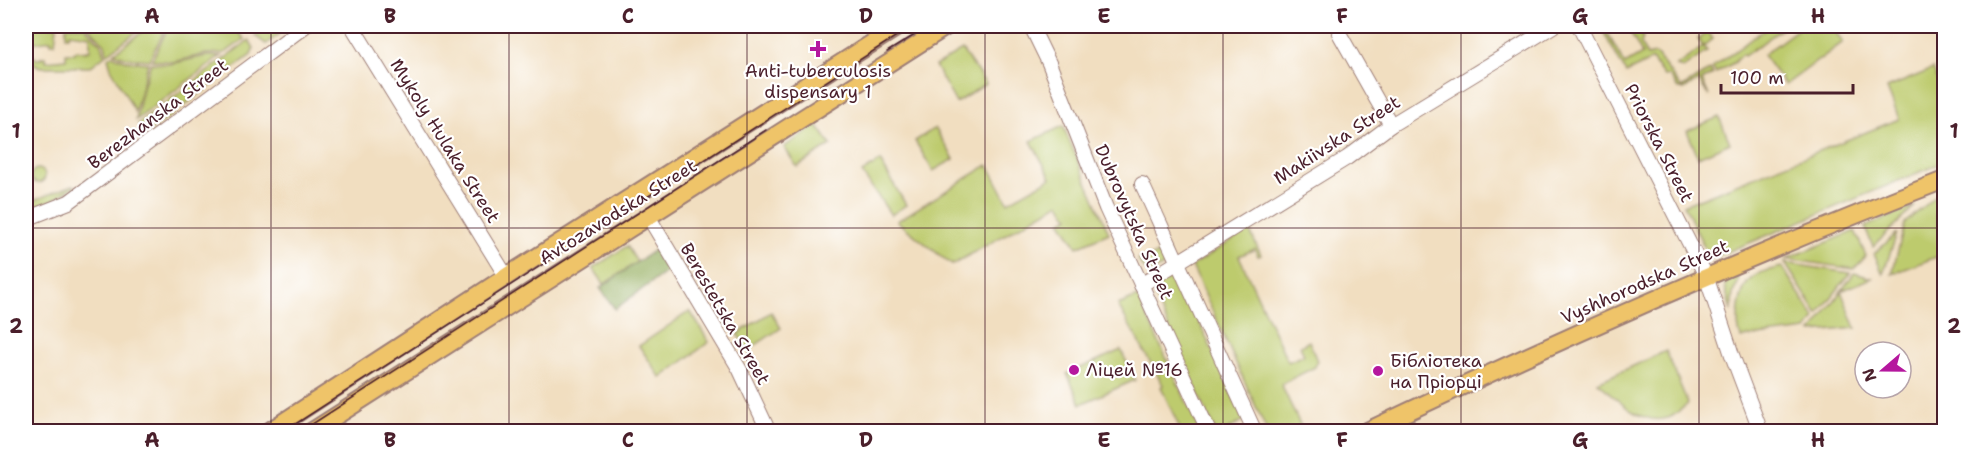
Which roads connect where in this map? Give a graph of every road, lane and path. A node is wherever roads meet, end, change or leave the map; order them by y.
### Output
1 (305, 26) edge
2 (352, 26) edge
3 (899, 26) edge
4 (947, 26) edge
5 (1031, 26) edge
6 (1553, 26) edge
7 (1580, 26) edge
8 (1339, 33) dead end
9 (1391, 126) junction
10 (1944, 180) edge
11 (1142, 184) dead end
12 (648, 216) junction
13 (26, 219) edge
14 (1177, 263) junction
15 (506, 276) junction
16 (1707, 276) junction
17 (1142, 285) junction
18 (268, 432) edge
19 (311, 432) edge
20 (769, 432) edge
21 (1209, 432) edge
22 (1255, 432) edge
23 (1365, 432) edge
24 (1761, 432) edge

1 - 13 street, Berezhanska Street
2 - 15 street, Mykoly Hulaka Street
3 - 15 main road, Avtozavodska Street
4 - 12 main road, Avtozavodska Street
5 - 17 street, Dubrovytska Street
6 - 9 street, Makiivska Street
7 - 16 street, Priorska Street
8 - 9 street
9 - 14 street, Makiivska Street
10 - 16 main road, Vyshhorodska Street
11 - 14 street, Dubrovytska Street
12 - 19 main road, Avtozavodska Street
12 - 20 street, Berestetska Street
14 - 17 street, Makiivska Street
14 - 22 street, Dubrovytska Street
15 - 18 main road, Avtozavodska Street
16 - 23 main road, Vyshhorodska Street
16 - 24 street, Priorska Street
17 - 21 street, Dubrovytska Street

